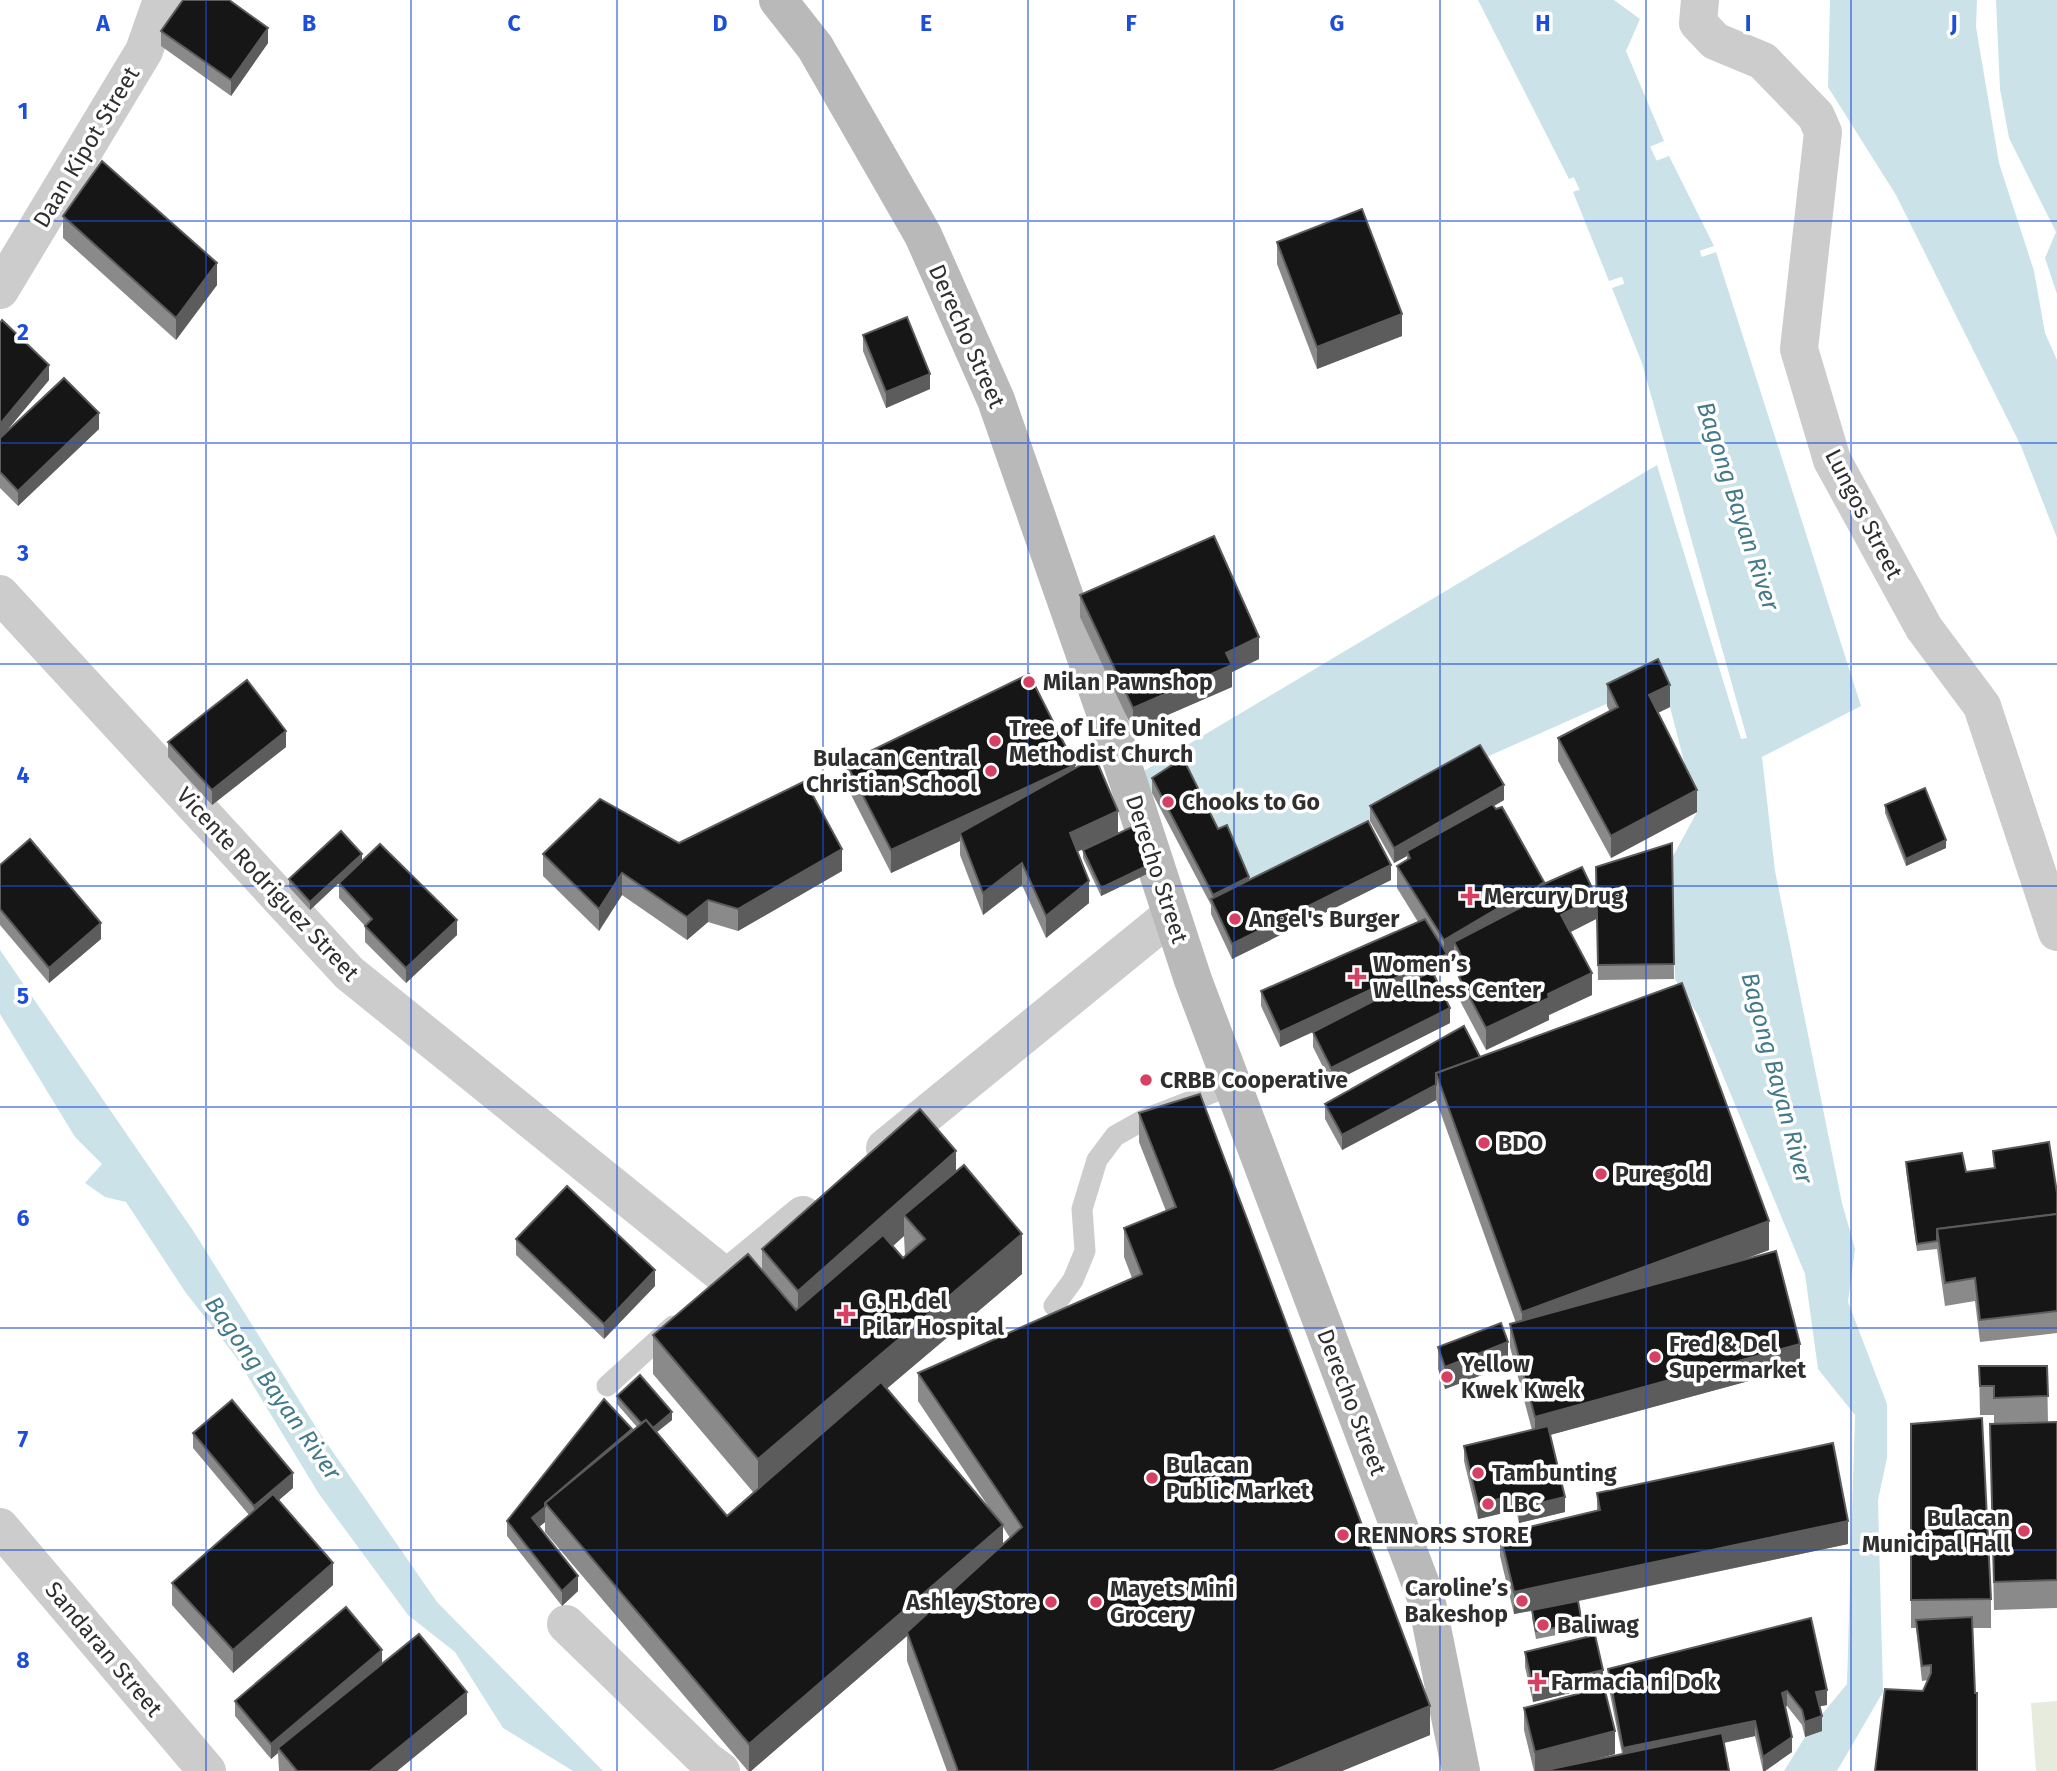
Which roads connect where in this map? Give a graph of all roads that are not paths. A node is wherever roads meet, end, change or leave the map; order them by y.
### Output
1 (162, 0) edge
2 (778, 0) edge
3 (1700, 0) edge
4 (0, 290) edge
5 (0, 594) edge
6 (1171, 915) junction
7 (2057, 932) edge
8 (1232, 1084) junction
9 (1054, 1306) dead end
10 (685, 1315) edge
11 (607, 1386) dead end
12 (0, 1527) edge
13 (566, 1624) dead end
14 (1453, 1768) edge
15 (208, 1771) edge
16 (721, 1771) edge

1 - 4 street, Daan Kipot Street
2 - 6 main road, Derecho Street
3 - 7 street, Lungos Street
5 - 6 street, Vicente Rodriguez Street
6 - 8 main road, Derecho Street
8 - 9 lane
8 - 14 main road, Derecho Street
10 - 11 lane
12 - 15 street, Sandaran Street
13 - 16 street

